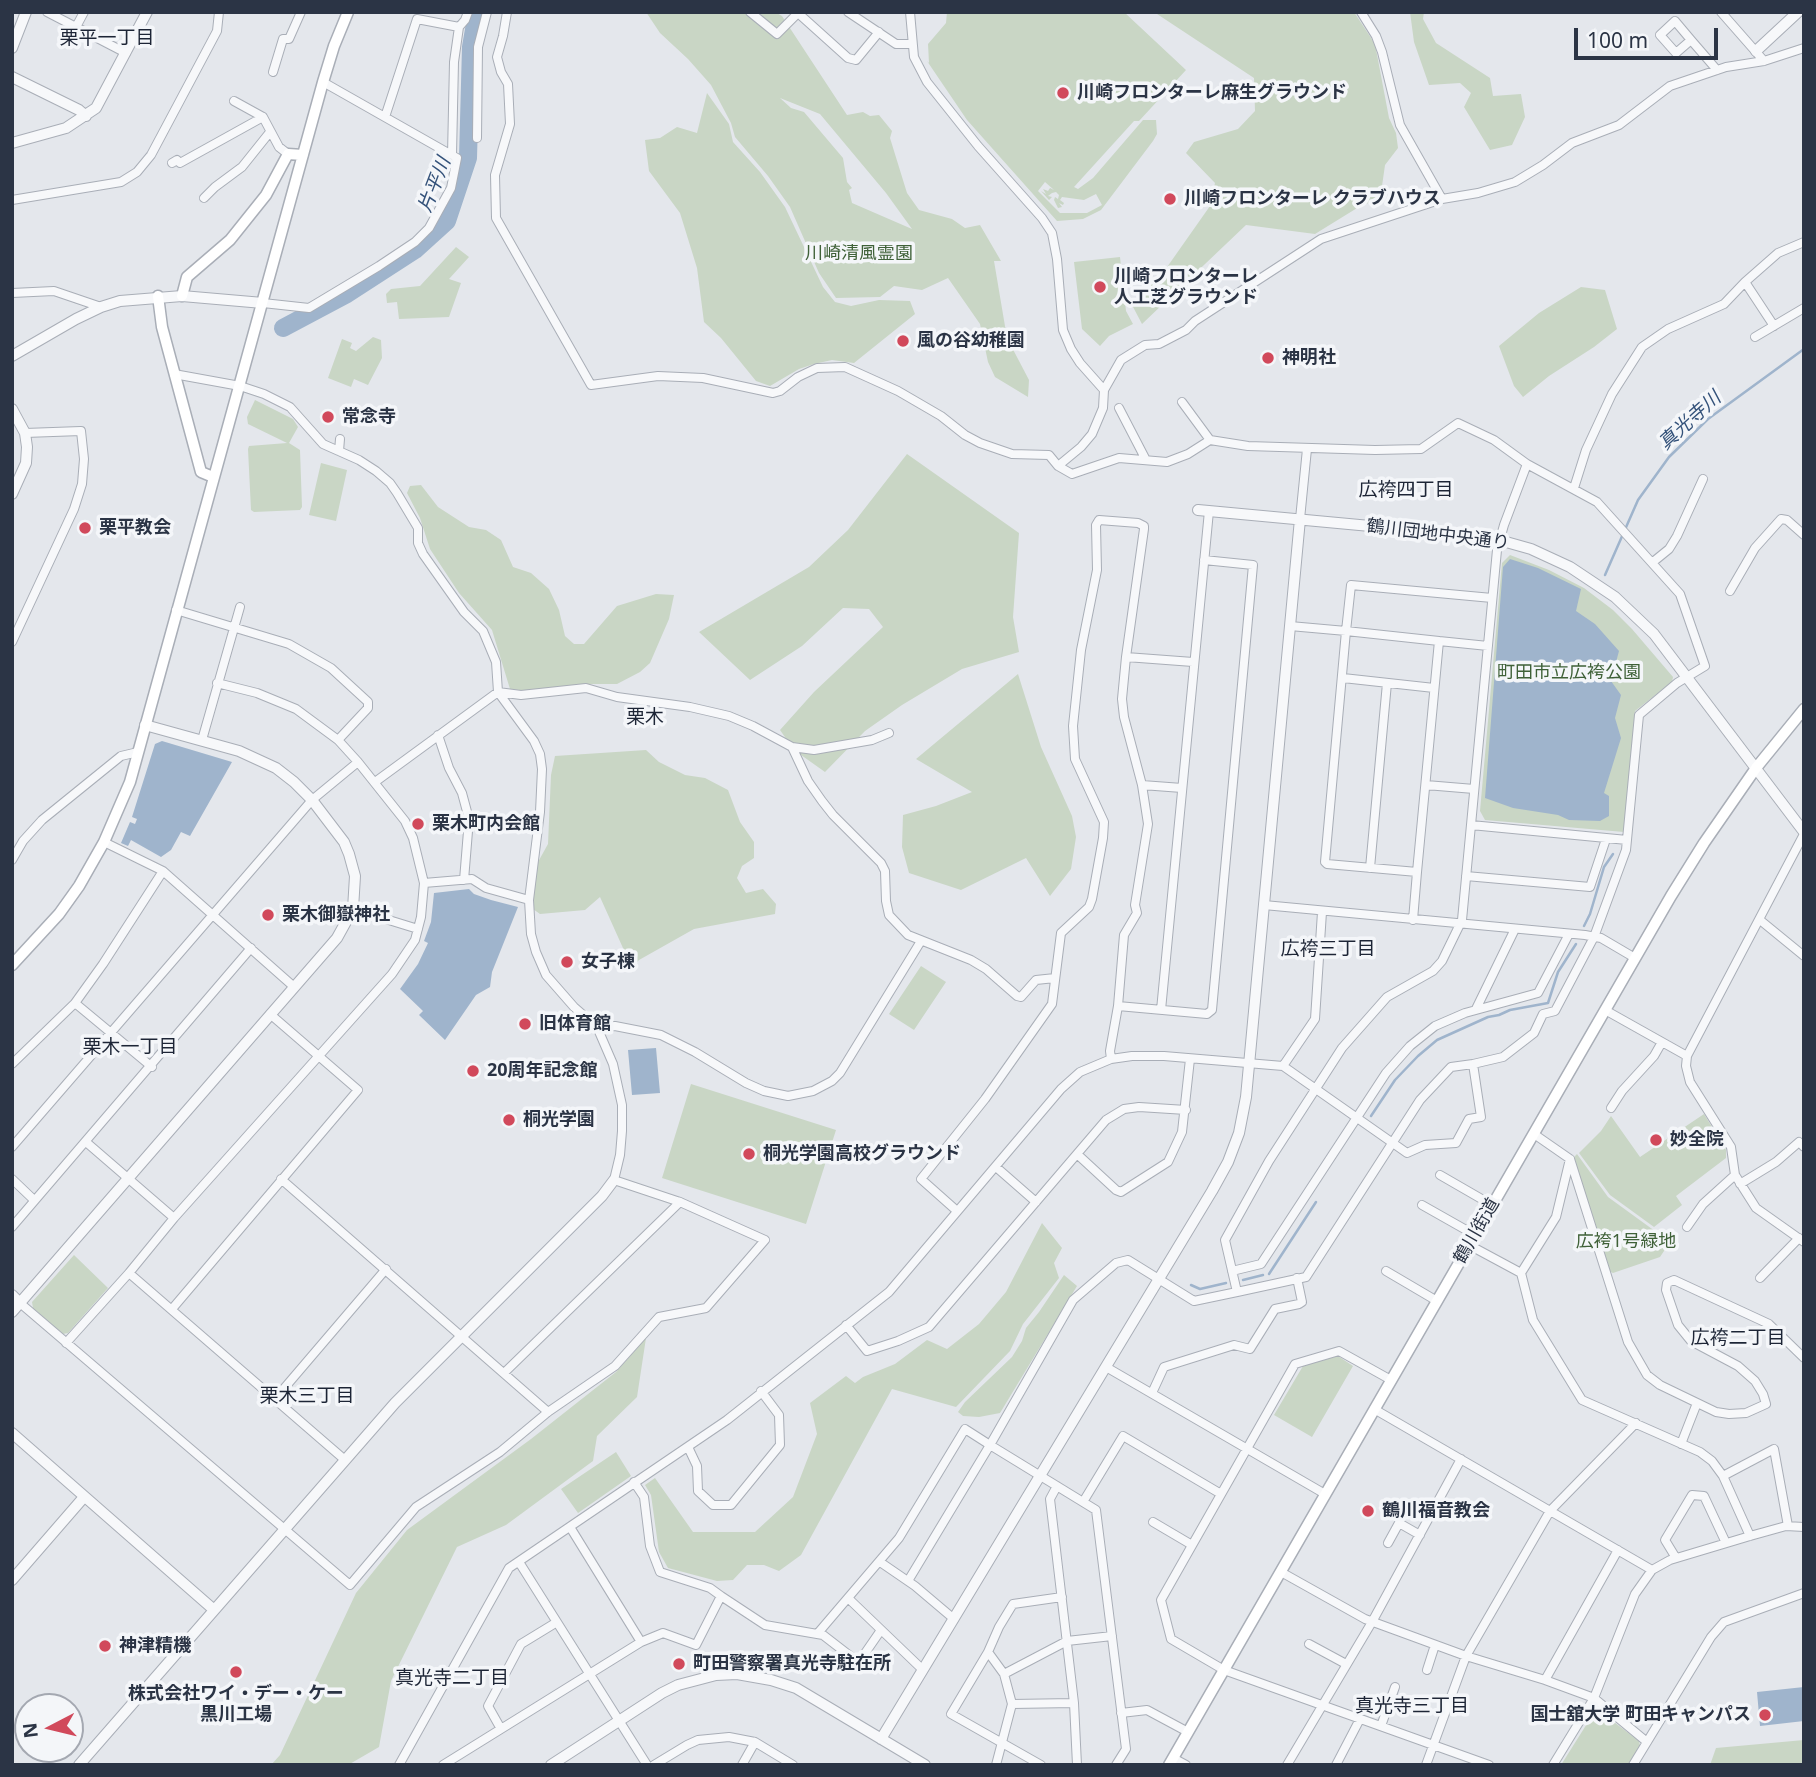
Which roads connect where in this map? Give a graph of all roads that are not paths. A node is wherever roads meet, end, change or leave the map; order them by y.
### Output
1 (26, 12) edge
2 (47, 12) edge
3 (84, 12) edge
4 (148, 12) edge
5 (219, 12) edge
6 (301, 12) edge
7 (348, 12) edge
8 (468, 12) edge
9 (487, 12) edge
10 (507, 12) edge
11 (750, 12) edge
12 (848, 12) edge
13 (910, 12) edge
14 (1361, 12) edge
15 (1721, 12) edge
16 (1798, 12) edge
17 (76, 27) junction
18 (459, 27) junction
19 (879, 32) junction
20 (1691, 40) dead end
21 (912, 44) junction
22 (12, 48) edge
23 (1804, 48) edge
24 (1756, 51) junction
25 (126, 53) junction
26 (1764, 61) junction
27 (1717, 70) junction
28 (273, 72) dead end
29 (12, 76) edge
30 (323, 82) junction
31 (234, 101) dead end
32 (86, 116) junction
33 (263, 117) junction
34 (385, 117) junction
35 (270, 132) junction
36 (477, 138) dead end
37 (12, 143) edge
38 (288, 154) junction
39 (303, 155) junction
40 (452, 155) junction
41 (172, 163) dead end
42 (204, 198) dead end
43 (1442, 199) junction
44 (12, 200) edge
45 (1804, 242) edge
46 (1745, 282) junction
47 (12, 293) edge
48 (158, 296) junction
49 (183, 296) junction
50 (263, 303) junction
51 (101, 307) junction
52 (1804, 307) edge
53 (1774, 326) junction
54 (1755, 337) dead end
55 (12, 356) edge
56 (174, 374) junction
57 (240, 386) junction
58 (1104, 390) junction
59 (1182, 402) dead end
60 (1119, 408) dead end
61 (12, 409) edge
62 (25, 433) junction
63 (340, 439) dead end
64 (1210, 440) junction
65 (1307, 449) junction
66 (340, 451) junction
67 (1146, 460) junction
68 (1527, 464) junction
69 (1058, 466) junction
70 (213, 477) junction
71 (1703, 479) dead end
72 (1574, 488) junction
73 (12, 494) edge
74 (1203, 510) joint
75 (1300, 519) junction
76 (1804, 535) edge
77 (1499, 540) junction
78 (1204, 560) junction
79 (1653, 562) junction
80 (1731, 591) dead end
81 (1492, 598) junction
82 (240, 607) dead end
83 (176, 610) junction
84 (1290, 626) junction
85 (234, 627) junction
86 (1346, 631) junction
87 (1438, 641) junction
88 (12, 642) edge
89 (1488, 646) junction
90 (1126, 657) junction
91 (1193, 662) junction
92 (1343, 678) junction
93 (1687, 678) junction
94 (218, 683) junction
95 (1387, 683) junction
96 (1434, 688) junction
97 (498, 692) junction
98 (1804, 709) edge
99 (145, 725) junction
100 (889, 733) dead end
101 (438, 735) junction
102 (202, 740) junction
103 (338, 740) junction
104 (792, 747) junction
105 (138, 752) junction
106 (358, 762) junction
107 (1756, 768) junction
108 (375, 782) junction
109 (1142, 785) junction
110 (1426, 785) junction
111 (1182, 788) junction
112 (1474, 789) junction
113 (312, 800) junction
114 (1471, 825) junction
115 (1804, 833) edge
116 (1606, 839) junction
117 (1628, 840) junction
118 (104, 842) junction
119 (12, 860) edge
120 (1370, 868) junction
121 (163, 871) junction
122 (1417, 872) junction
123 (1466, 876) junction
124 (464, 880) junction
125 (424, 883) junction
126 (529, 900) junction
127 (1264, 905) junction
128 (353, 909) junction
129 (1322, 912) junction
130 (213, 913) junction
131 (1413, 920) junction
132 (1760, 920) junction
133 (1461, 925) junction
134 (418, 929) junction
135 (1515, 929) junction
136 (1569, 934) junction
137 (1594, 937) junction
138 (921, 941) junction
139 (251, 948) junction
140 (1804, 956) edge
141 (1635, 958) junction
142 (12, 965) edge
143 (1055, 978) junction
144 (293, 986) junction
145 (75, 1003) junction
146 (1118, 1006) junction
147 (1476, 1009) junction
148 (1161, 1010) junction
149 (1605, 1010) junction
150 (270, 1014) junction
151 (597, 1027) junction
152 (111, 1031) junction
153 (1662, 1042) junction
154 (1688, 1056) junction
155 (318, 1058) junction
156 (1111, 1059) junction
157 (1190, 1059) junction
158 (1249, 1063) junction
159 (12, 1064) edge
160 (1474, 1064) junction
161 (1283, 1066) junction
162 (152, 1067) junction
163 (1315, 1088) junction
164 (1611, 1108) dead end
165 (1186, 1110) junction
166 (1358, 1118) junction
167 (1534, 1134) junction
168 (86, 1142) junction
169 (1393, 1142) junction
170 (12, 1147) edge
171 (1804, 1147) edge
172 (1077, 1154) junction
173 (1570, 1159) junction
174 (996, 1167) junction
175 (1735, 1175) junction
176 (128, 1178) junction
177 (12, 1179) edge
178 (281, 1179) junction
179 (614, 1180) junction
180 (1740, 1184) junction
181 (1441, 1188) dead end
182 (34, 1200) junction
183 (680, 1202) junction
184 (1035, 1202) junction
185 (1422, 1205) dead end
186 (1492, 1205) junction
187 (957, 1211) junction
188 (174, 1218) junction
189 (12, 1227) edge
190 (1687, 1227) dead end
191 (1472, 1240) junction
192 (1801, 1240) edge
193 (386, 1269) junction
194 (1232, 1270) junction
195 (1385, 1271) dead end
196 (129, 1273) junction
197 (1521, 1273) junction
198 (1297, 1278) junction
199 (1760, 1278) dead end
200 (1159, 1279) junction
201 (1237, 1292) junction
202 (16, 1299) edge
203 (1437, 1301) junction
204 (172, 1309) junction
205 (12, 1312) edge
206 (846, 1325) junction
207 (461, 1337) junction
208 (66, 1342) junction
209 (1804, 1359) edge
210 (1106, 1367) junction
211 (504, 1374) junction
212 (1391, 1380) junction
213 (761, 1391) junction
214 (1152, 1393) junction
215 (275, 1399) junction
216 (1698, 1403) junction
217 (1374, 1409) junction
218 (548, 1412) junction
219 (1636, 1423) junction
220 (12, 1433) edge
221 (1681, 1444) junction
222 (990, 1445) junction
223 (688, 1447) junction
224 (1247, 1450) junction
225 (1461, 1459) junction
226 (345, 1460) junction
227 (1040, 1476) junction
228 (1723, 1476) junction
229 (634, 1482) junction
230 (1057, 1486) junction
231 (1221, 1494) junction
232 (1325, 1494) junction
233 (84, 1497) junction
234 (1083, 1502) junction
235 (1550, 1511) junction
236 (1153, 1522) dead end
237 (1788, 1526) junction
238 (570, 1527) junction
239 (1804, 1527) edge
240 (283, 1530) junction
241 (1420, 1535) junction
242 (1750, 1536) junction
243 (1388, 1543) dead end
244 (1726, 1544) junction
245 (1192, 1545) junction
246 (1618, 1550) junction
247 (1676, 1558) junction
248 (519, 1562) junction
249 (880, 1562) junction
250 (1652, 1570) junction
251 (1280, 1572) junction
252 (12, 1580) edge
253 (908, 1581) junction
254 (1804, 1593) edge
255 (721, 1596) junction
256 (1062, 1597) junction
257 (849, 1600) junction
258 (213, 1609) junction
259 (954, 1619) junction
260 (557, 1622) junction
261 (1372, 1622) junction
262 (881, 1630) junction
263 (818, 1633) junction
264 (1112, 1636) junction
265 (1067, 1641) junction
266 (641, 1642) junction
267 (1309, 1644) dead end
268 (1435, 1645) junction
269 (988, 1652) junction
270 (1466, 1657) junction
271 (1346, 1664) junction
272 (923, 1670) junction
273 (1224, 1670) junction
274 (1427, 1670) dead end
275 (590, 1674) junction
276 (1004, 1674) junction
277 (1545, 1680) junction
278 (1395, 1688) dead end
279 (1594, 1698) junction
280 (1074, 1703) junction
281 (1012, 1704) junction
282 (1321, 1705) junction
283 (1121, 1713) junction
284 (1360, 1719) junction
285 (620, 1722) junction
286 (1381, 1726) junction
287 (501, 1729) junction
288 (1188, 1732) junction
289 (881, 1739) junction
290 (755, 1742) junction
291 (1647, 1742) junction
292 (1002, 1743) junction
293 (1434, 1745) junction
294 (1171, 1761) edge
295 (79, 1765) edge
296 (399, 1765) edge
297 (443, 1765) edge
298 (551, 1765) edge
299 (647, 1765) edge
300 (654, 1765) edge
301 (742, 1765) edge
302 (793, 1765) edge
303 (925, 1765) edge
304 (996, 1765) edge
305 (1041, 1765) edge
306 (1077, 1765) edge
307 (1116, 1765) edge
308 (1185, 1765) edge
309 (1287, 1765) edge
310 (1336, 1765) edge
311 (1426, 1765) edge
312 (1489, 1765) edge
313 (1553, 1765) edge
314 (1633, 1765) edge

1 - 22 street
2 - 17 street
3 - 17 street
4 - 25 street
5 - 44 street
6 - 28 street
7 - 30 main road
8 - 18 street
9 - 36 street
10 - 69 street
11 - 19 street
12 - 19 street
13 - 21 street
14 - 43 street
15 - 24 street
16 - 24 street
17 - 25 street
18 - 34 street
18 - 40 street
19 - 21 street
20 - 27 street
21 - 58 street
23 - 26 street
24 - 26 street
25 - 32 street
26 - 27 street
27 - 43 street
29 - 32 street
30 - 34 street
30 - 39 main road
31 - 33 street
32 - 37 street
33 - 35 street
33 - 41 street
34 - 40 street
35 - 38 street
35 - 42 street
38 - 39 main road
38 - 49 main road
39 - 50 main road
40 - 50 street
43 - 58 street
45 - 46 street
46 - 53 street
46 - 72 street
47 - 51 street
48 - 49 street
48 - 51 street
48 - 56 main road
49 - 50 street
50 - 57 main road
51 - 55 street
52 - 53 street
53 - 54 street
56 - 57 street
56 - 70 main road
57 - 66 street
57 - 70 main road
58 - 69 street
59 - 64 street
60 - 67 street
61 - 62 street
62 - 73 street
62 - 88 street
63 - 66 street
64 - 65 street
64 - 67 street
65 - 68 street
65 - 75 street
66 - 97 street
67 - 69 street
68 - 72 street
68 - 77 street
70 - 83 main road
71 - 79 street
72 - 79 street
74 - 75 street, 鶴川団地中央通り
74 - 78 street
75 - 77 street, 鶴川団地中央通り
75 - 84 street
76 - 80 street
77 - 81 street
77 - 93 street, 鶴川団地中央通り
78 - 91 street
78 - 148 street
79 - 93 street
81 - 86 street
81 - 89 street
82 - 85 street
83 - 85 street
83 - 99 main road
84 - 86 street
84 - 127 street
85 - 94 street
85 - 103 street
86 - 87 street
86 - 92 street
87 - 89 street
87 - 96 street
89 - 112 street
90 - 91 street
90 - 109 street
90 - 143 street
91 - 111 street
92 - 95 street
92 - 120 street
93 - 107 street, 鶴川団地中央通り
93 - 117 street
94 - 102 street
94 - 103 street
95 - 96 street
95 - 120 street
96 - 110 street
97 - 101 street
97 - 104 street
97 - 126 street
98 - 107 main road, 鶴川街道
99 - 102 street
99 - 105 main road
100 - 104 street
101 - 108 street
101 - 124 street
102 - 113 street
103 - 106 street
104 - 138 street
105 - 118 main road
105 - 119 street
106 - 108 street
106 - 113 street
107 - 115 street, 鶴川団地中央通り
107 - 141 main road, 鶴川街道
108 - 125 street
109 - 111 street
109 - 146 street
110 - 112 street
110 - 122 street
111 - 148 street
112 - 114 street
113 - 128 street
113 - 130 street
114 - 116 street
114 - 123 street
115 - 132 street
116 - 117 street
116 - 123 street
117 - 137 street
118 - 121 street
118 - 142 main road
120 - 122 street
121 - 130 street
121 - 145 street
122 - 131 street
123 - 133 street
124 - 125 street
124 - 126 street
125 - 134 street
126 - 151 street
127 - 129 street
127 - 158 street
128 - 134 street
128 - 144 street
129 - 131 street
129 - 161 street
130 - 139 street
130 - 152 street
131 - 133 street
132 - 140 street
132 - 154 street
133 - 135 street
133 - 163 street
134 - 155 street
135 - 136 street
135 - 147 street
136 - 137 street
136 - 147 street
137 - 141 street
137 - 160 street
138 - 143 street
138 - 151 street
139 - 144 street
139 - 162 street
141 - 149 main road, 鶴川街道
143 - 187 street
144 - 150 street
145 - 152 street
145 - 159 street
146 - 148 street
146 - 156 street
147 - 166 street
149 - 153 street
149 - 167 main road, 鶴川街道
150 - 155 street
150 - 176 street
151 - 179 street
152 - 162 street
152 - 170 street
153 - 154 street
153 - 164 street
154 - 175 street
155 - 178 street
155 - 188 street
156 - 157 street
156 - 174 street
157 - 158 street
157 - 165 street
158 - 161 street
158 - 200 street
160 - 169 street
160 - 169 street
161 - 163 street
162 - 168 street
163 - 166 street
163 - 194 street
165 - 172 street
165 - 172 street
166 - 169 street
166 - 194 street
167 - 173 street
167 - 186 main road, 鶴川街道
168 - 176 street
168 - 182 street
169 - 198 street
171 - 180 street
172 - 184 street
173 - 197 street
173 - 216 street
174 - 184 street
174 - 187 street
175 - 180 street
175 - 190 street
176 - 188 street
176 - 202 street
177 - 182 street
178 - 193 street
178 - 204 street
179 - 183 street
179 - 207 street
180 - 192 street
181 - 186 street
182 - 189 street
183 - 211 street
183 - 218 street
184 - 206 street
185 - 191 street
186 - 191 main road, 鶴川街道
187 - 206 street
188 - 196 street
191 - 197 street
191 - 203 main road, 鶴川街道
192 - 199 street
193 - 207 street
193 - 215 street
194 - 201 street
195 - 203 street
196 - 204 street
196 - 208 street
197 - 219 street
198 - 201 street
198 - 214 street
200 - 201 street
200 - 210 street
200 - 222 street
202 - 205 street
202 - 208 street
203 - 212 main road, 鶴川街道
204 - 215 street
206 - 213 street
207 - 211 street
207 - 226 street
208 - 240 street
209 - 216 street
210 - 214 street
210 - 227 street
211 - 218 street
212 - 217 main road, 鶴川街道
212 - 224 street
213 - 223 street
213 - 223 street
214 - 224 street
215 - 226 street
216 - 221 street
217 - 225 street
217 - 232 main road, 鶴川街道
218 - 240 street
219 - 221 street
219 - 235 street
220 - 233 street
221 - 228 street
222 - 227 street
222 - 249 street
222 - 253 street
223 - 229 street
224 - 231 street
224 - 232 street
225 - 235 street
225 - 241 street
226 - 240 street
227 - 230 street
227 - 259 street
228 - 237 street
228 - 242 street
229 - 238 street
229 - 255 street
230 - 234 street
230 - 256 street
231 - 234 street
231 - 245 street
232 - 251 main road, 鶴川街道
233 - 252 street
233 - 258 street
234 - 264 street
235 - 246 street
235 - 270 street
236 - 245 street
237 - 239 street
237 - 242 street
238 - 248 street
238 - 266 street
240 - 258 street
241 - 243 street
241 - 261 street
242 - 244 street
244 - 247 street
244 - 247 street
245 - 273 street
246 - 250 street
246 - 277 street
247 - 250 street
248 - 260 street
248 - 296 street
249 - 253 street
249 - 257 street
250 - 279 street
251 - 261 street
251 - 273 main road, 鶴川街道
253 - 259 street
254 - 291 street
255 - 263 street
255 - 266 street
256 - 265 street
256 - 269 street
257 - 262 street
257 - 263 street
258 - 295 street
259 - 272 street
260 - 275 street
260 - 287 street
261 - 268 street
261 - 271 street
262 - 263 street
262 - 272 street
264 - 265 street
264 - 283 street
265 - 276 street
265 - 280 street
266 - 275 street
267 - 271 street
268 - 270 street
268 - 274 street
269 - 276 street
269 - 292 street
270 - 277 street
270 - 293 street
271 - 282 street
272 - 289 street
273 - 282 street
273 - 288 main road, 鶴川街道
275 - 285 street
275 - 287 street
276 - 281 street
277 - 279 street
278 - 286 street
279 - 291 street
279 - 313 street
280 - 281 street
280 - 306 street
281 - 292 street
282 - 284 street
282 - 309 street
283 - 288 street
283 - 307 street
284 - 286 street
284 - 310 street
285 - 289 street
285 - 298 street
285 - 299 street
286 - 293 street
287 - 297 street
288 - 294 main road, 鶴川街道
289 - 303 street
290 - 300 street
290 - 301 street
290 - 302 street
291 - 314 street
292 - 304 street
292 - 305 street
293 - 311 street
293 - 312 street
294 - 308 street

